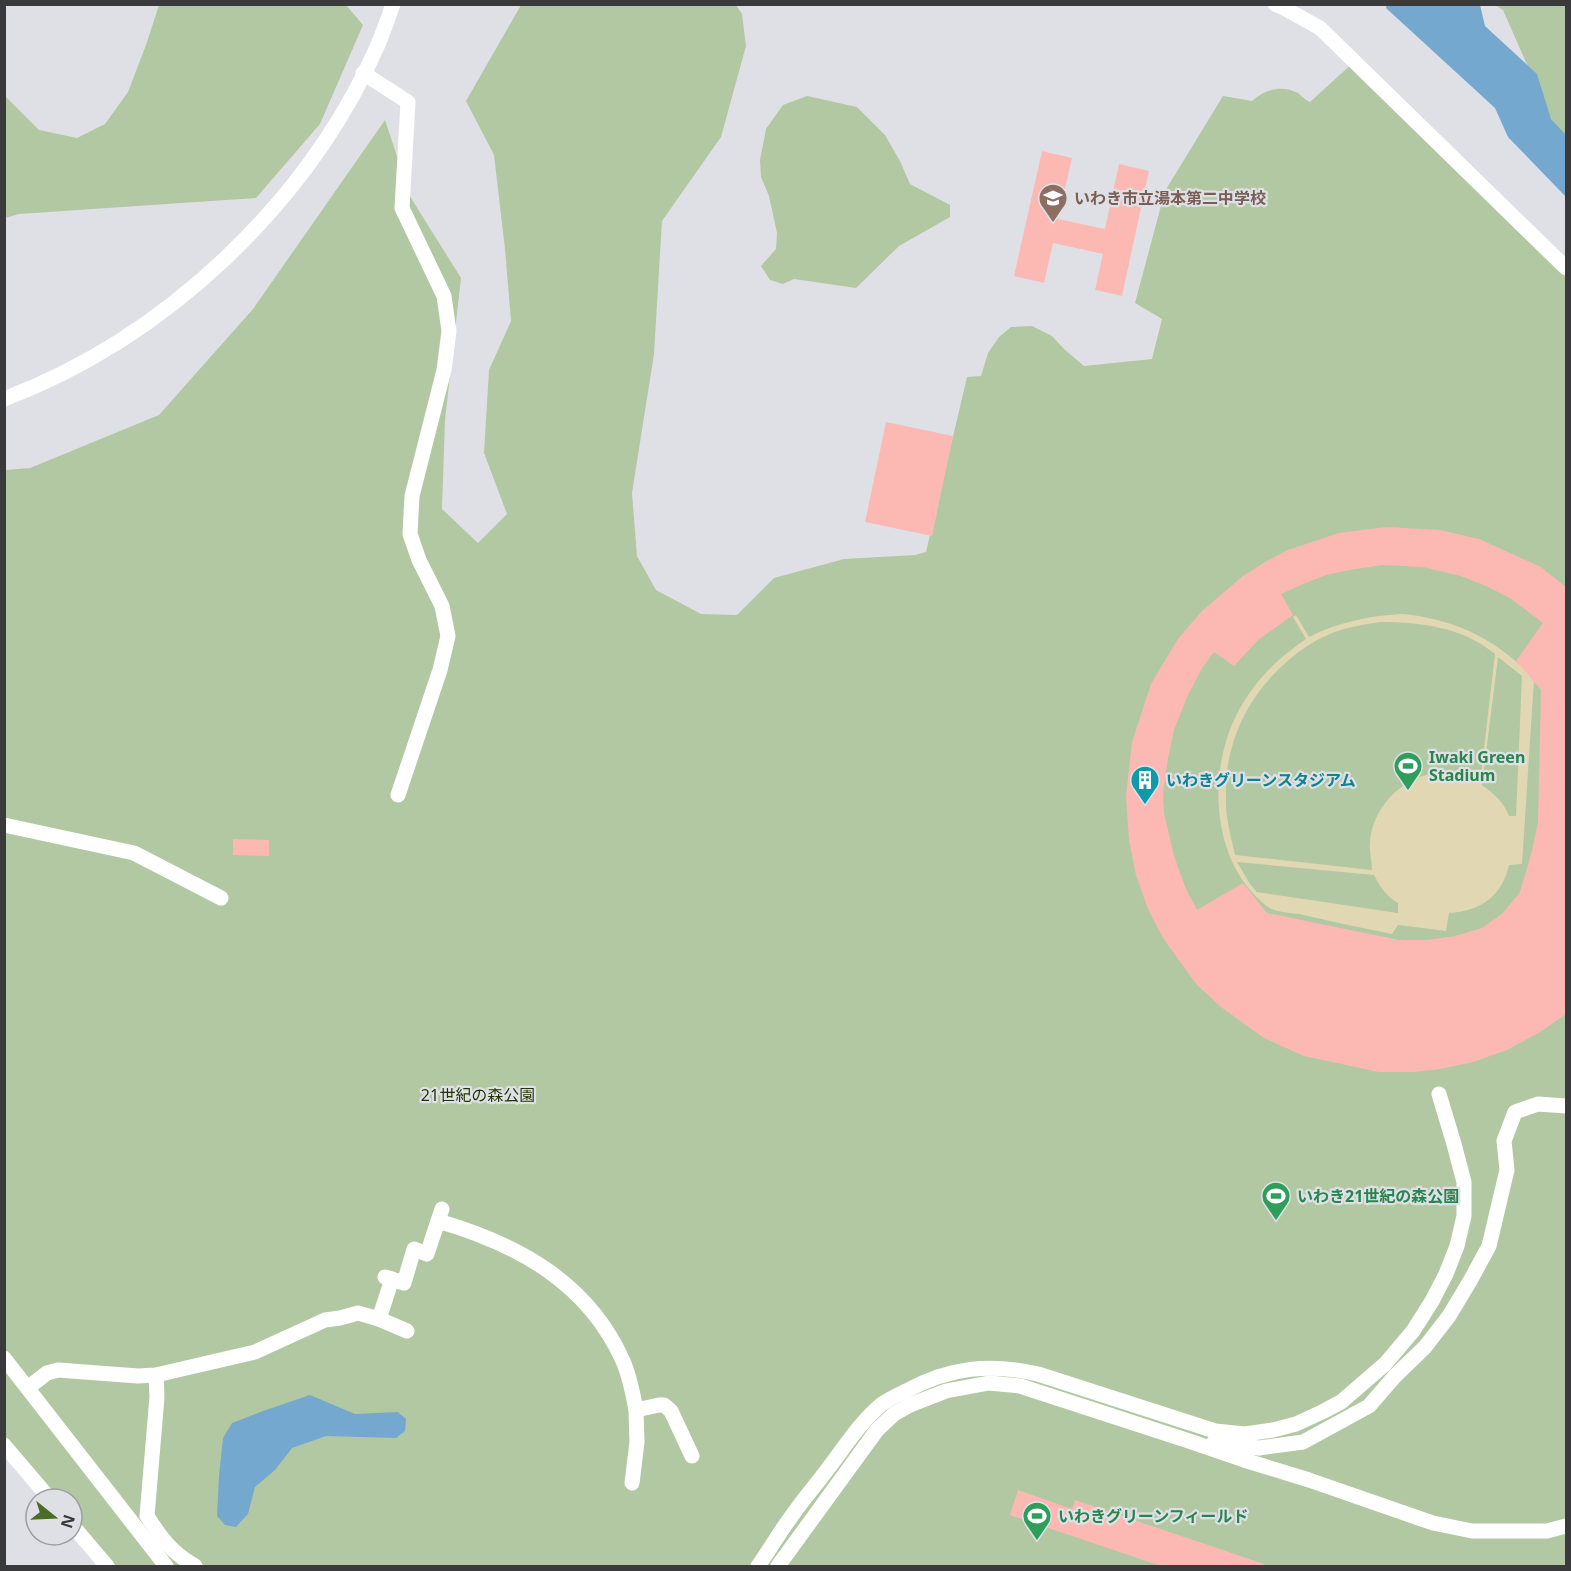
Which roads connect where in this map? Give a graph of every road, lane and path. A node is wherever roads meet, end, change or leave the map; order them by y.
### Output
1 (393, 4) edge
2 (1275, 4) edge
3 (363, 73) junction
4 (1566, 268) edge
5 (4, 399) edge
6 (398, 795) dead end
7 (4, 825) edge
8 (221, 898) dead end
9 (1438, 1094) dead end
10 (1566, 1106) edge
11 (379, 1319) junction
12 (407, 1331) dead end
13 (4, 1358) edge
14 (156, 1375) junction
15 (34, 1383) dead end
16 (636, 1410) junction
17 (1189, 1440) junction
18 (4, 1444) edge
19 (692, 1456) dead end
20 (632, 1484) dead end
21 (40, 1487) edge
22 (1566, 1526) edge
23 (84, 1539) edge
24 (107, 1566) edge
25 (166, 1566) edge
26 (195, 1566) edge
27 (758, 1566) edge
28 (778, 1566) edge

1 - 3 street
2 - 4 street
3 - 5 street
3 - 6 street
7 - 8 street
9 - 27 street
10 - 17 street
11 - 12 street
11 - 14 street
11 - 16 street
13 - 25 street
14 - 15 street
14 - 26 street
16 - 19 street
16 - 20 street
17 - 22 street
17 - 28 street
18 - 21 street
23 - 24 street

